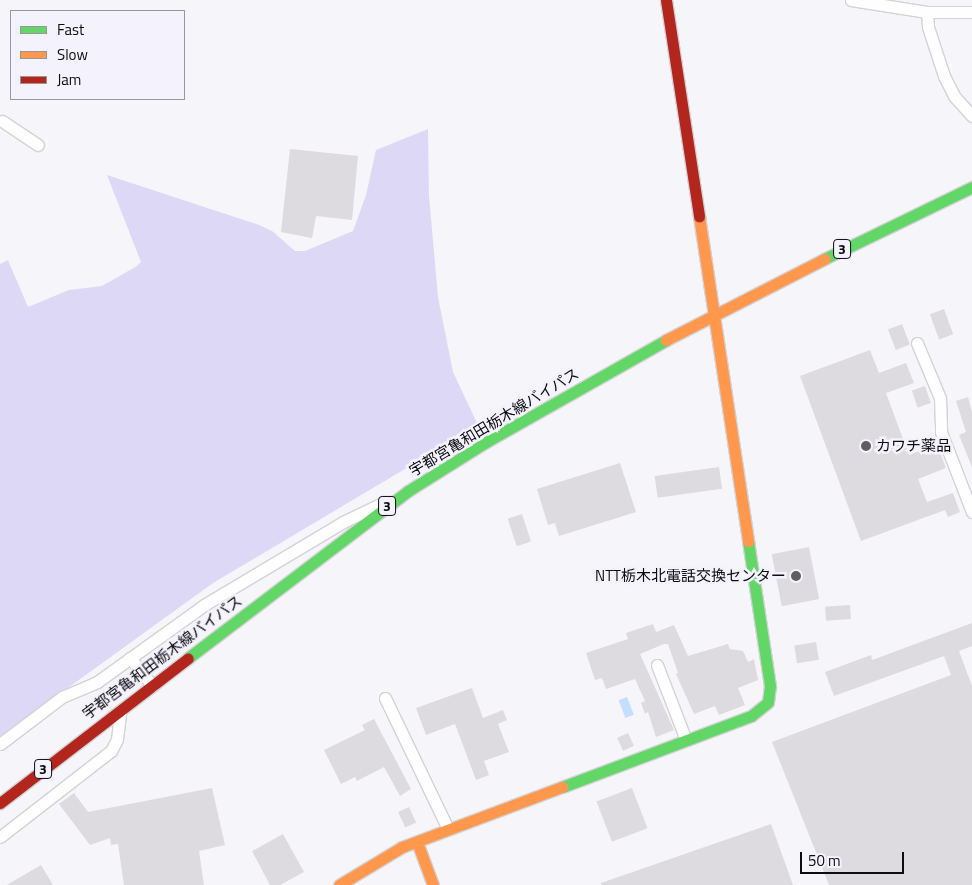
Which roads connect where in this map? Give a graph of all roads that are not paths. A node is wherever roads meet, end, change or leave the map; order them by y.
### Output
1 (666, 0) edge
2 (851, 0) edge
3 (927, 12) junction
4 (972, 12) edge
5 (972, 116) edge
6 (2, 121) dead end
7 (38, 145) dead end
8 (972, 187) edge
9 (713, 314) junction
10 (917, 344) dead end
11 (408, 491) junction
12 (972, 512) edge
13 (130, 658) junction
14 (657, 665) dead end
15 (153, 686) junction
16 (385, 698) dead end
17 (120, 713) junction
18 (686, 740) junction
19 (0, 744) edge
20 (0, 803) edge
21 (448, 829) junction
22 (0, 837) edge
23 (416, 842) junction
24 (339, 885) edge
25 (433, 885) edge

1 - 9 street
2 - 3 street
3 - 4 street
3 - 5 street
6 - 7 street
8 - 9 street, 宇都宮亀和田栃木線バイパス / 3
9 - 11 street, 宇都宮亀和田栃木線バイパス / 3
9 - 18 street
10 - 12 street
11 - 13 street
11 - 15 street, 宇都宮亀和田栃木線バイパス / 3
13 - 15 street
13 - 19 street
14 - 18 street
15 - 17 street, 宇都宮亀和田栃木線バイパス / 3
16 - 21 street
17 - 20 street, 宇都宮亀和田栃木線バイパス / 3
17 - 22 street
18 - 21 street
21 - 23 street
23 - 24 street
23 - 25 street

